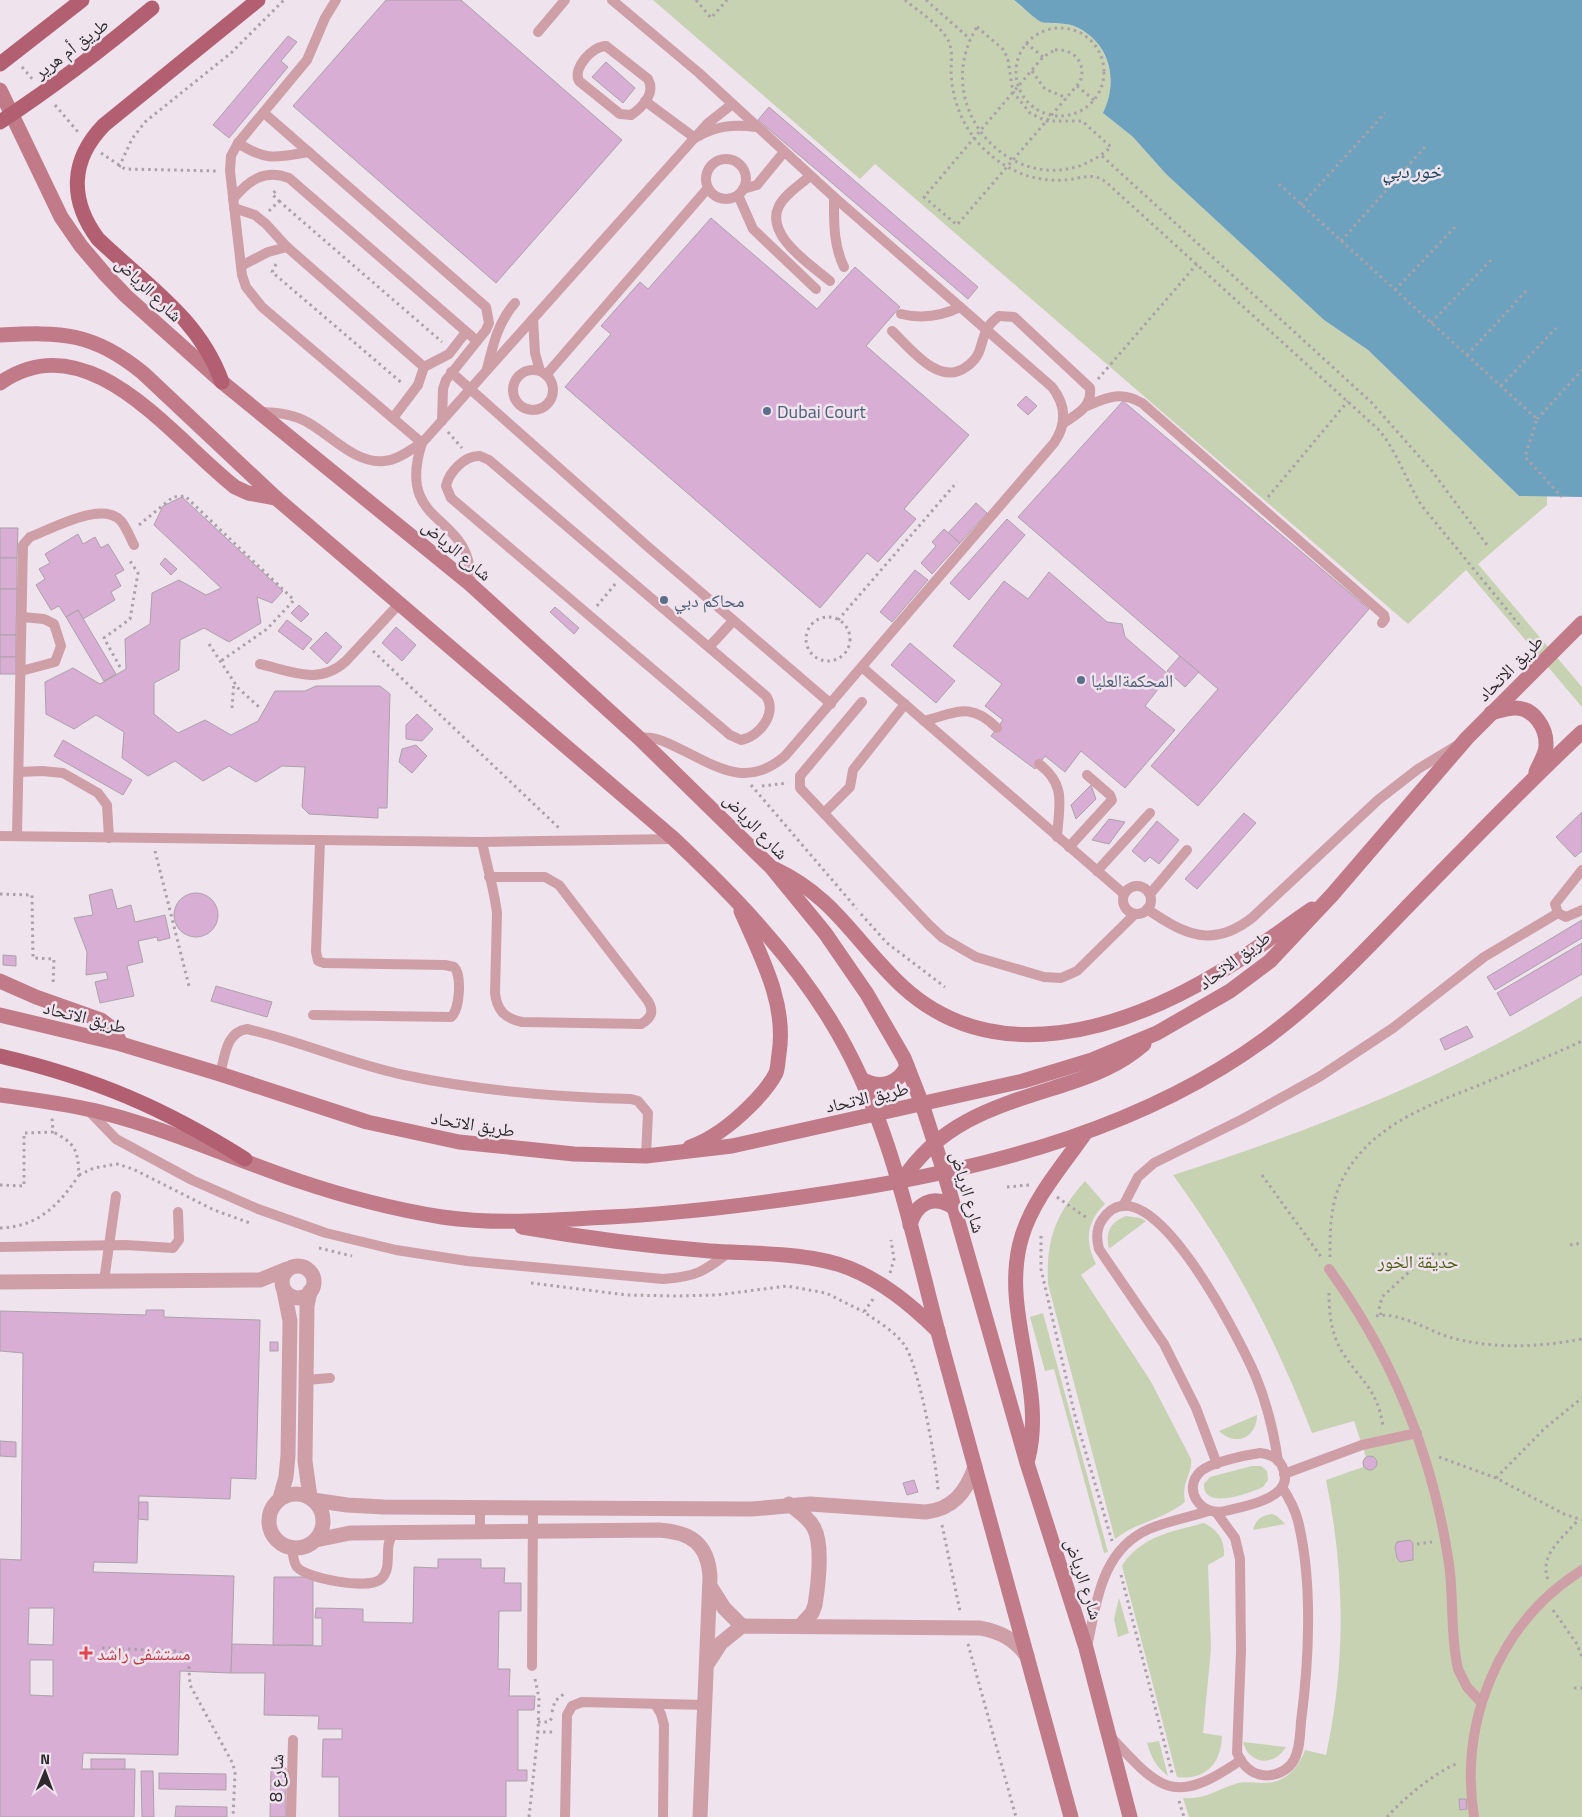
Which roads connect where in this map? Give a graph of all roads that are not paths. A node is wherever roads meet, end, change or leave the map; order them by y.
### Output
1 (82, 0) edge
2 (258, 0) edge
3 (336, 0) edge
4 (565, 0) edge
5 (612, 0) edge
6 (157, 4) edge
7 (538, 32) dead end
8 (0, 64) edge
9 (0, 90) edge
10 (645, 101) junction
11 (731, 105) junction
12 (264, 113) junction
13 (0, 122) edge
14 (757, 128) junction
15 (695, 138) junction
16 (238, 143) junction
17 (309, 152) junction
18 (784, 152) junction
19 (810, 176) junction
20 (708, 188) junction
21 (740, 192) junction
22 (834, 197) junction
23 (234, 203) junction
24 (287, 248) junction
25 (241, 266) junction
26 (844, 267) dead end
27 (830, 281) dead end
28 (816, 289) dead end
29 (515, 303) dead end
30 (960, 307) junction
31 (901, 314) dead end
32 (533, 319) junction
33 (985, 329) junction
34 (466, 332) junction
35 (892, 332) dead end
36 (0, 335) edge
37 (477, 341) junction
38 (424, 367) junction
39 (451, 372) junction
40 (486, 372) junction
41 (222, 382) junction
42 (0, 383) edge
43 (471, 390) junction
44 (1087, 406) junction
45 (258, 412) junction
46 (394, 418) junction
47 (442, 422) junction
48 (1064, 423) junction
49 (422, 442) junction
50 (276, 498) junction
51 (134, 544) dead end
52 (470, 584) junction
53 (399, 604) junction
54 (22, 617) junction
55 (733, 621) junction
56 (1382, 623) dead end
57 (1582, 623) edge
58 (709, 647) junction
59 (260, 664) dead end
60 (862, 668) junction
61 (21, 671) junction
62 (862, 702) dead end
63 (831, 704) junction
64 (905, 704) junction
65 (1492, 713) junction
66 (924, 721) junction
67 (997, 728) dead end
68 (1582, 732) edge
69 (639, 738) junction
70 (1467, 738) junction
71 (1039, 764) dead end
72 (19, 772) junction
73 (1086, 775) dead end
74 (1534, 777) junction
75 (824, 813) junction
76 (1150, 813) dead end
77 (0, 836) edge
78 (17, 836) junction
79 (1057, 836) junction
80 (109, 838) junction
81 (674, 839) junction
82 (320, 841) junction
83 (482, 842) junction
84 (1069, 847) junction
85 (1187, 850) dead end
86 (771, 867) junction
87 (1582, 870) edge
88 (1097, 871) junction
89 (489, 877) junction
90 (1124, 894) junction
91 (1150, 894) junction
92 (1332, 895) junction
93 (734, 896) junction
94 (1147, 909) junction
95 (1582, 910) edge
96 (1558, 913) junction
97 (1135, 914) junction
98 (0, 981) edge
99 (0, 1015) edge
100 (313, 1015) dead end
101 (1157, 1033) junction
102 (120, 1044) junction
103 (0, 1056) edge
104 (907, 1066) junction
105 (220, 1074) junction
106 (863, 1080) junction
107 (0, 1095) edge
108 (922, 1104) junction
109 (88, 1110) junction
110 (877, 1113) junction
111 (1086, 1132) junction
112 (934, 1142) junction
113 (668, 1154) junction
114 (646, 1156) junction
115 (245, 1159) junction
116 (944, 1172) junction
117 (900, 1182) junction
118 (116, 1196) dead end
119 (1123, 1206) junction
120 (953, 1207) junction
121 (178, 1212) dead end
122 (494, 1222) junction
123 (910, 1225) junction
124 (108, 1245) junction
125 (0, 1246) edge
126 (729, 1252) junction
127 (287, 1269) junction
128 (1329, 1269) road end
129 (260, 1280) junction
130 (104, 1281) junction
131 (0, 1282) edge
132 (284, 1290) junction
133 (310, 1291) junction
134 (938, 1330) junction
135 (330, 1378) dead end
136 (306, 1380) junction
137 (1417, 1433) junction
138 (1278, 1461) junction
139 (1027, 1463) junction
140 (1217, 1464) junction
141 (975, 1467) junction
142 (1284, 1474) junction
143 (1282, 1487) junction
144 (280, 1498) junction
145 (311, 1498) junction
146 (789, 1504) junction
147 (480, 1509) junction
148 (533, 1509) junction
149 (1212, 1512) junction
150 (480, 1531) junction
151 (533, 1531) junction
152 (394, 1533) junction
153 (316, 1540) junction
154 (292, 1548) junction
155 (1582, 1570) edge
156 (710, 1586) junction
157 (742, 1626) junction
158 (800, 1626) junction
159 (1086, 1648) junction
160 (1027, 1656) junction
161 (532, 1666) road end
162 (707, 1667) junction
163 (1482, 1702) junction
164 (655, 1704) junction
165 (705, 1705) junction
166 (1108, 1734) junction
167 (293, 1740) dead end
168 (1241, 1760) junction
169 (291, 1817) edge
170 (565, 1817) edge
171 (663, 1817) edge
172 (700, 1817) edge
173 (1071, 1817) edge
174 (1130, 1817) edge
175 (1474, 1817) edge

1 - 8 main road, طريق أم هرير, bridge
2 - 41 main road
3 - 12 lane
4 - 7 lane
5 - 11 lane
6 - 13 main road, طريق أم هرير, bridge
9 - 41 main road, شارع الرياض
10 - 10 lane
10 - 15 lane
11 - 14 lane
11 - 15 lane
12 - 16 lane
12 - 17 lane
14 - 15 lane
14 - 18 lane
15 - 32 lane
16 - 17 lane
16 - 23 lane
17 - 37 lane
18 - 19 lane
18 - 21 lane
19 - 22 lane
19 - 27 lane
20 - 21 lane
20 - 21 lane
20 - 32 lane
21 - 28 lane
22 - 26 lane
22 - 30 lane
23 - 24 lane
23 - 25 lane
23 - 34 lane
24 - 25 lane
24 - 38 lane
25 - 46 lane
29 - 40 lane
30 - 31 lane
30 - 33 lane
32 - 40 lane
33 - 35 lane
33 - 44 lane
33 - 48 lane
34 - 37 lane
34 - 38 lane
36 - 50 main road
37 - 39 lane
38 - 46 lane
39 - 43 lane
39 - 47 lane
40 - 43 lane
41 - 45 main road, شارع الرياض
42 - 50 main road
43 - 47 lane
43 - 55 lane
44 - 48 lane
44 - 56 lane
45 - 49 lane
45 - 52 main road, شارع الرياض
46 - 49 lane
47 - 49 lane
48 - 60 lane
49 - 52 lane
50 - 53 main road
51 - 54 lane
52 - 69 main road, شارع الرياض
53 - 59 lane
53 - 81 main road
54 - 61 lane
54 - 61 lane
55 - 58 lane
55 - 63 lane
57 - 65 main road, طريق الاتحاد
58 - 58 lane
60 - 63 lane
60 - 64 lane
61 - 72 lane
62 - 75 lane
63 - 69 lane
64 - 66 lane
64 - 75 lane
65 - 70 main road, طريق الاتحاد
65 - 74 main road
66 - 67 lane
66 - 79 lane
68 - 74 main road
69 - 86 main road, شارع الرياض
70 - 92 main road, طريق الاتحاد
70 - 94 lane
71 - 79 lane
72 - 78 lane
72 - 80 lane
73 - 84 lane
74 - 111 main road
75 - 97 lane
76 - 88 lane
77 - 78 lane
78 - 80 lane
79 - 84 lane
80 - 82 lane
81 - 83 lane
81 - 93 main road
82 - 83 lane
82 - 100 lane
83 - 89 lane
84 - 88 lane
85 - 91 lane
86 - 92 main road
86 - 104 main road, شارع الرياض
87 - 96 lane
88 - 90 lane
89 - 89 lane
90 - 91 lane
90 - 97 lane
91 - 94 lane
92 - 101 main road, طريق الاتحاد
93 - 106 main road
93 - 113 main road
94 - 97 lane
95 - 96 lane
96 - 119 lane
98 - 102 main road
99 - 102 main road, طريق الاتحاد
101 - 108 main road, طريق الاتحاد
101 - 112 main road
102 - 105 main road, طريق الاتحاد
103 - 115 main road
104 - 106 main road
104 - 108 main road, شارع الرياض
105 - 114 main road, طريق الاتحاد
105 - 114 lane
106 - 110 main road
107 - 109 main road
108 - 110 main road, طريق الاتحاد
108 - 112 main road, شارع الرياض
109 - 115 main road
109 - 126 lane
110 - 113 main road, طريق الاتحاد
110 - 117 main road
111 - 116 main road
111 - 139 main road
112 - 116 main road, شارع الرياض
112 - 117 main road
113 - 114 main road, طريق الاتحاد
115 - 122 main road
116 - 117 main road
116 - 120 main road, شارع الرياض
117 - 122 main road
117 - 123 main road
118 - 124 lane
119 - 138 lane
119 - 140 lane
120 - 123 main road
120 - 139 main road, شارع الرياض
121 - 124 lane
122 - 126 main road
123 - 134 main road
124 - 125 lane
124 - 130 lane
126 - 134 main road
127 - 129 street
127 - 132 street
127 - 133 street
128 - 137 lane
129 - 130 street
129 - 132 street
130 - 131 street
132 - 133 street
132 - 144 street
133 - 136 street
134 - 141 main road
135 - 136 lane
136 - 145 street
137 - 142 lane
137 - 163 lane
138 - 140 lane
138 - 142 lane
139 - 159 main road, شارع الرياض
140 - 149 lane
141 - 146 street
141 - 160 main road
142 - 143 lane
143 - 149 lane
143 - 168 lane
144 - 145 street
144 - 154 street
145 - 147 street
145 - 153 street
146 - 148 street
146 - 158 street
147 - 148 street
147 - 150 lane
148 - 151 lane
149 - 159 lane
149 - 168 lane
150 - 151 street
150 - 152 street
151 - 156 street
151 - 161 lane
152 - 153 street
152 - 154 lane
153 - 154 street
155 - 163 lane
156 - 157 street
156 - 162 street
157 - 158 street
157 - 162 street
158 - 160 street
159 - 166 main road, شارع الرياض
160 - 173 main road
162 - 165 street
163 - 175 lane
164 - 165 lane
164 - 170 lane
164 - 171 lane
165 - 172 street
166 - 168 lane
166 - 174 main road, شارع الرياض
167 - 169 lane, شارع 8

